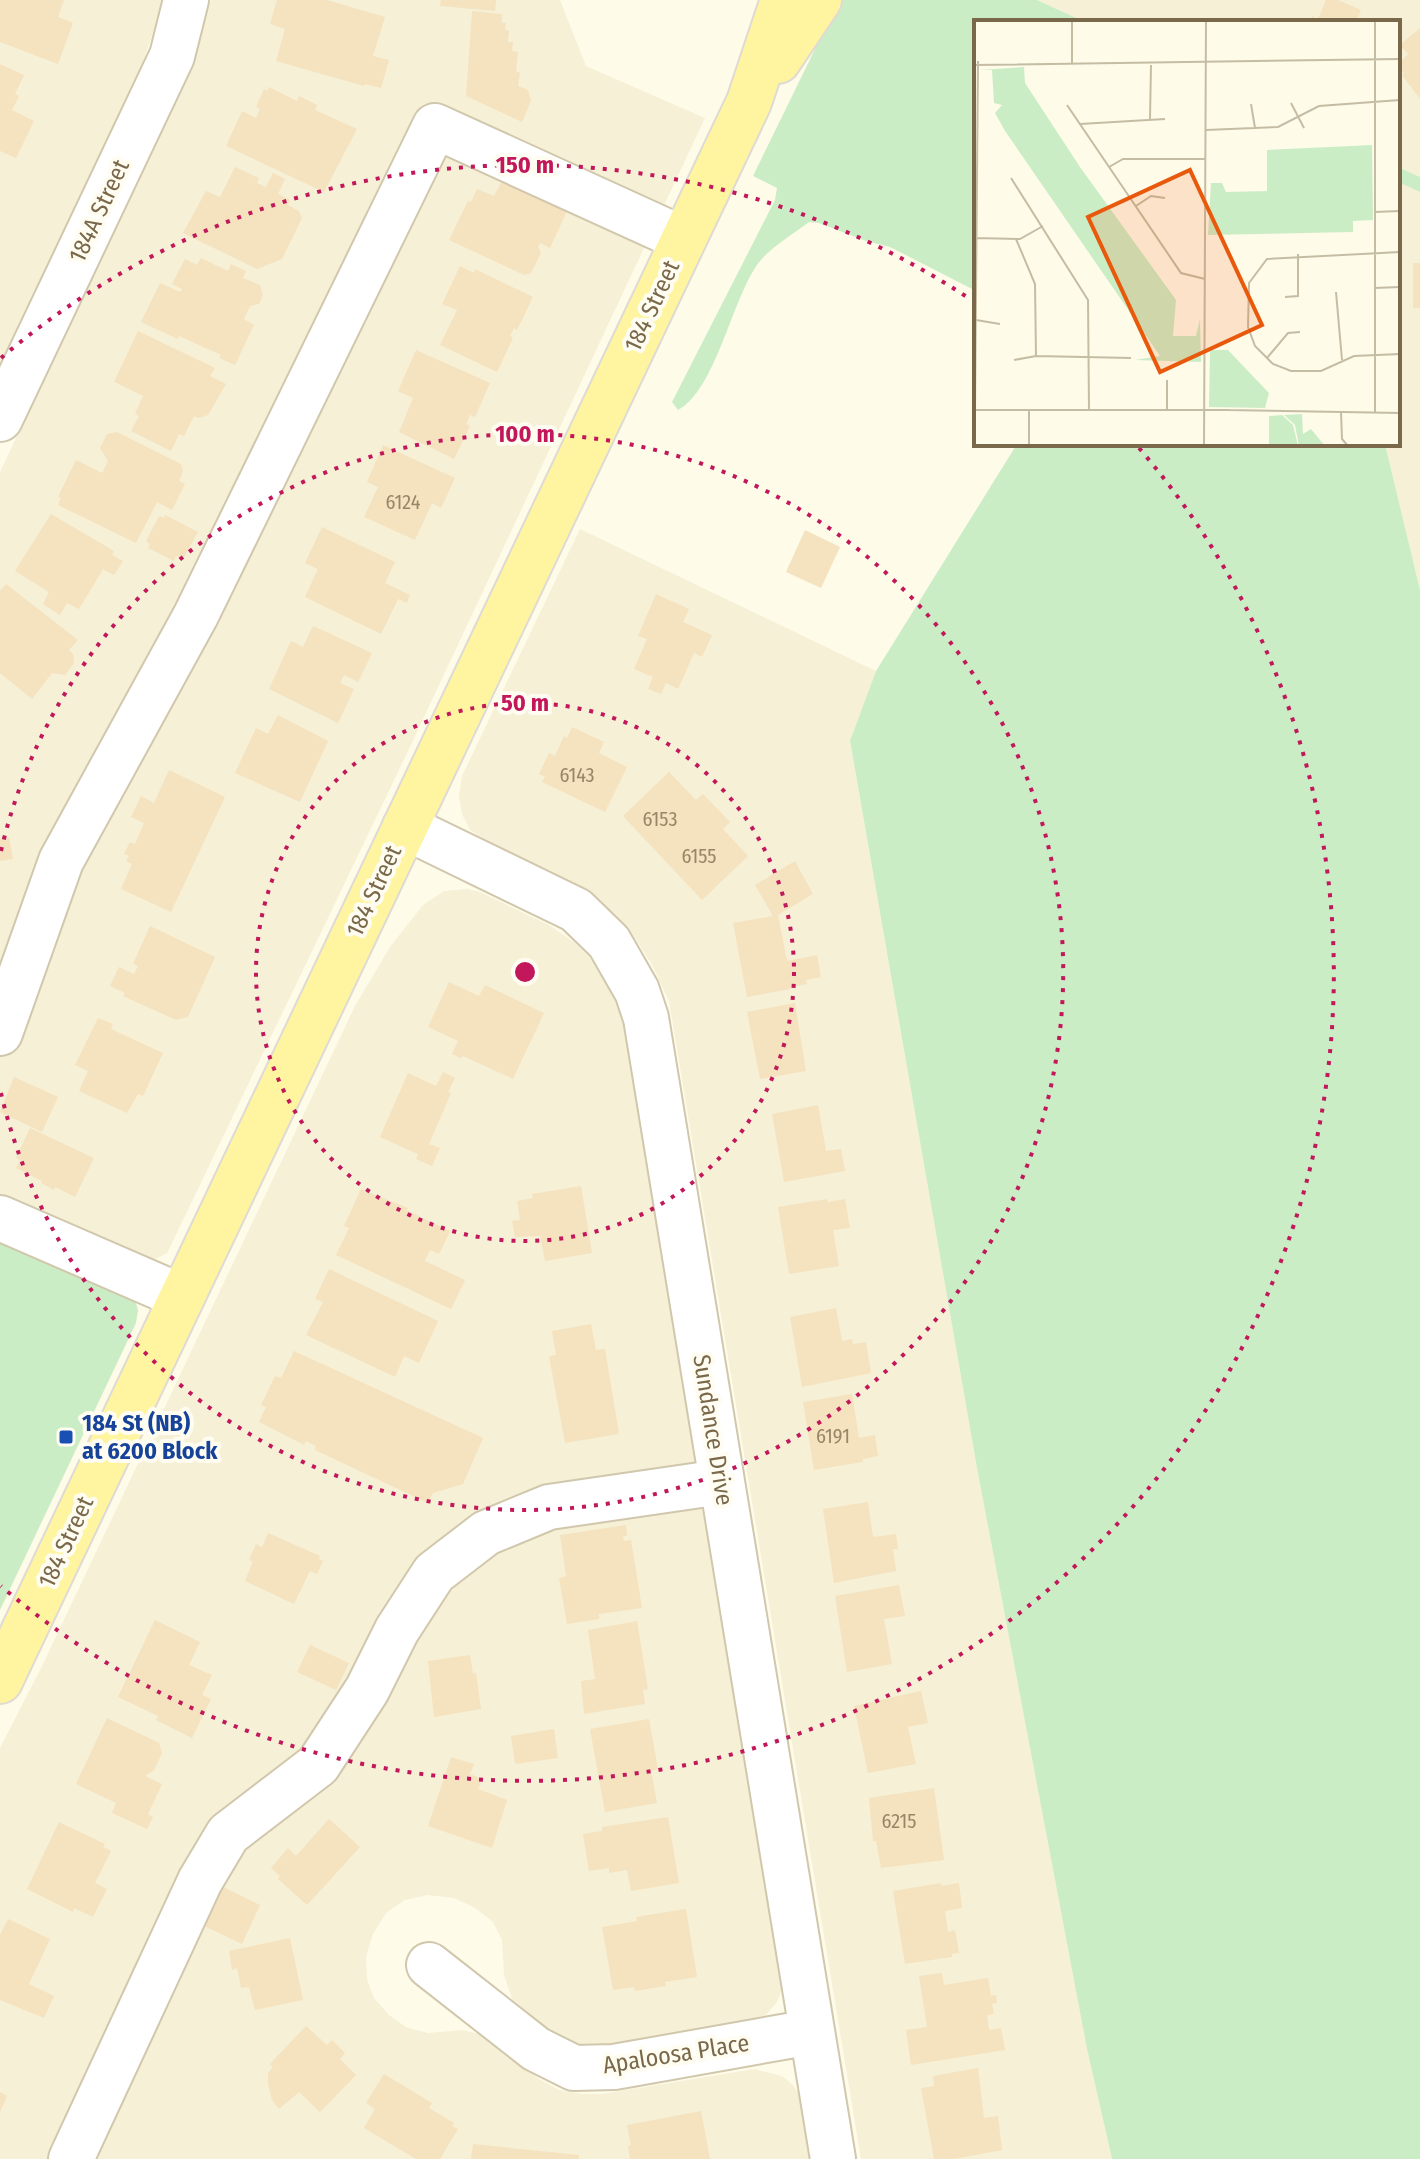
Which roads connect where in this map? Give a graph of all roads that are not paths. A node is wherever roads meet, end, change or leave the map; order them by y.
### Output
1 (186, 0) edge
2 (783, 0) edge
3 (819, 0) edge
4 (749, 102) junction
5 (683, 239) junction
6 (0, 419) edge
7 (405, 827) junction
8 (0, 1033) edge
9 (0, 1218) edge
10 (182, 1297) junction
11 (721, 1482) junction
12 (0, 1681) edge
13 (429, 1965) dead end
14 (811, 2032) junction
15 (71, 2159) edge
16 (833, 2159) edge

1 - 6 street, 184A Street
2 - 4 main road, 184 Street
3 - 4 main road, 184 Street
4 - 5 main road, 184 Street
5 - 7 main road, 184 Street
5 - 8 street
7 - 10 main road, 184 Street
7 - 11 street, Sundance Drive
9 - 10 street
10 - 12 main road, 184 Street
11 - 14 street, Sundance Drive
11 - 15 street
13 - 14 street, Apaloosa Place
14 - 16 street, Sundance Drive

